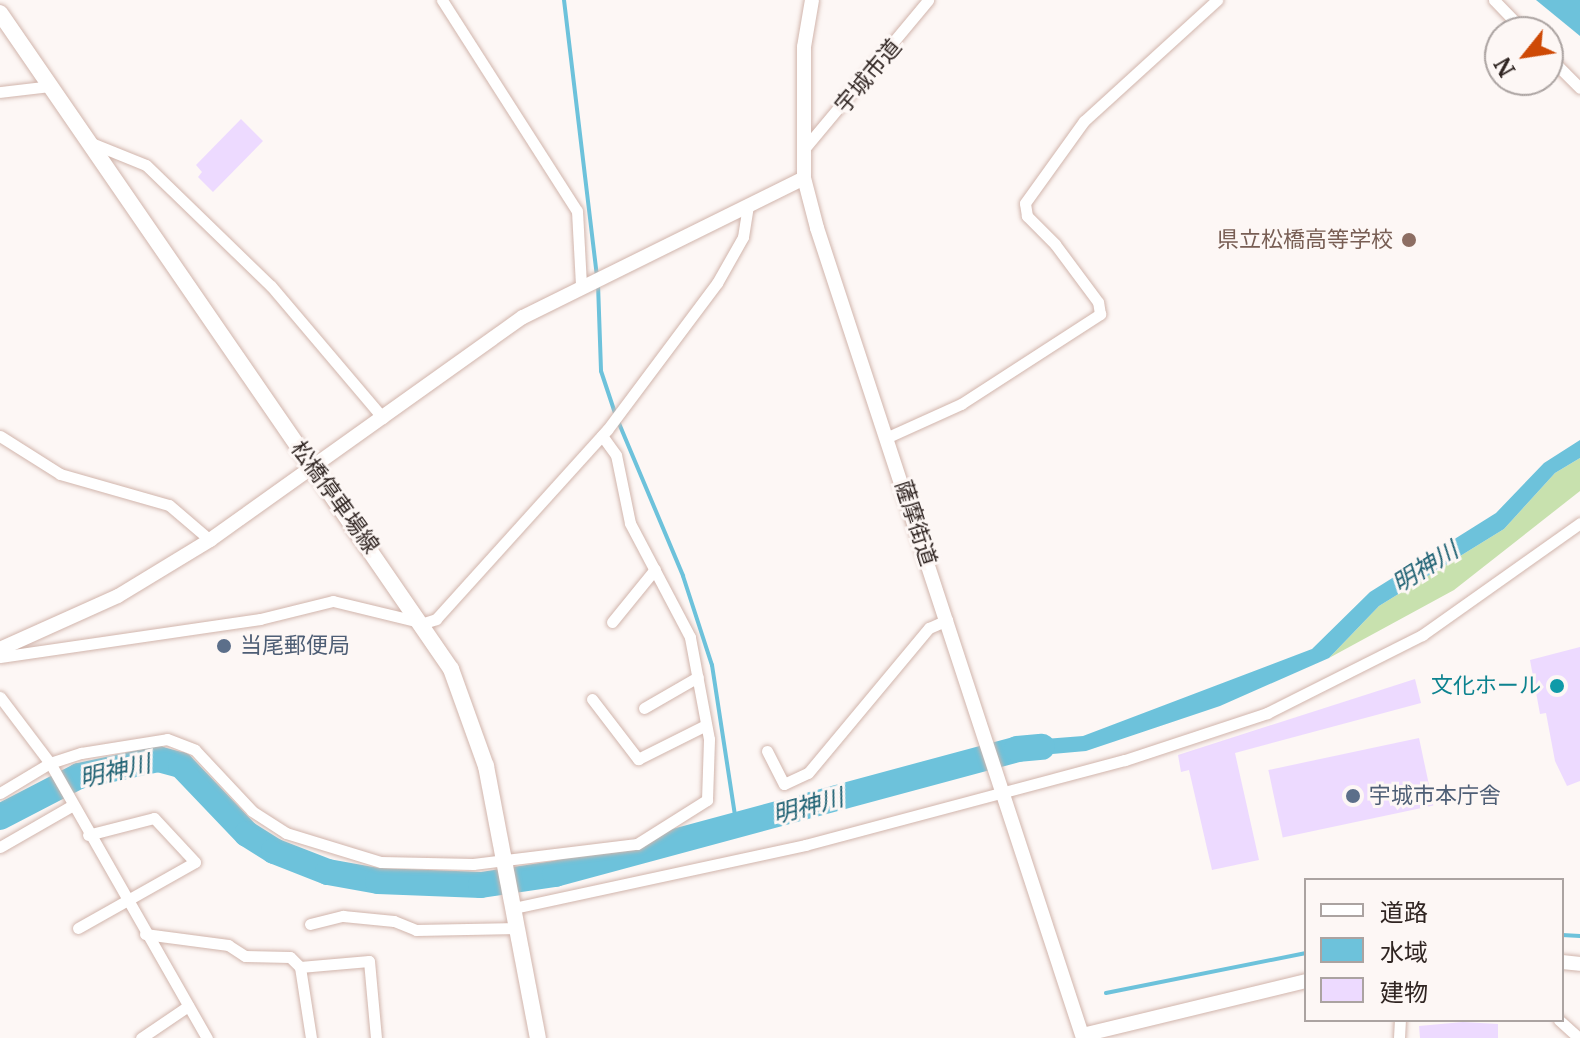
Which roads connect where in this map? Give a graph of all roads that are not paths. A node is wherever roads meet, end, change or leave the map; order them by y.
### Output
1 (442, 0) edge
2 (812, 0) edge
3 (928, 0) edge
4 (1217, 0) edge
5 (1494, 0) edge
6 (0, 13) edge
7 (1510, 16) edge
8 (1564, 72) edge
9 (51, 86) junction
10 (1580, 88) edge
11 (0, 92) edge
12 (89, 142) junction
13 (804, 149) junction
14 (804, 178) junction
15 (748, 204) junction
16 (585, 282) junction
17 (383, 418) junction
18 (604, 433) junction
19 (0, 436) edge
20 (888, 437) junction
21 (315, 467) junction
22 (1580, 523) edge
23 (210, 540) junction
24 (655, 569) junction
25 (947, 620) junction
26 (612, 622) dead end
27 (424, 623) junction
28 (0, 649) edge
29 (0, 657) edge
30 (698, 677) junction
31 (0, 697) edge
32 (592, 699) dead end
33 (644, 708) dead end
34 (706, 725) junction
35 (767, 751) dead end
36 (51, 765) junction
37 (1000, 786) junction
38 (0, 793) edge
39 (70, 800) junction
40 (88, 835) junction
41 (0, 847) edge
42 (507, 864) junction
43 (126, 901) junction
44 (514, 902) junction
45 (310, 924) dead end
46 (78, 928) dead end
47 (518, 928) junction
48 (145, 934) junction
49 (300, 967) junction
50 (1304, 982) edge
51 (188, 1006) junction
52 (1561, 1022) edge
53 (1083, 1037) edge
54 (141, 1038) edge
55 (207, 1038) edge
56 (311, 1038) edge
57 (376, 1038) edge
58 (538, 1038) edge
59 (1579, 1038) edge

1 - 16 street
2 - 13 street, 薩摩街道
3 - 13 street, 宇城市道
4 - 20 street
5 - 7 street
6 - 9 main road, 松橋停車場線
8 - 10 street
9 - 11 street
9 - 12 main road, 松橋停車場線
12 - 17 street
12 - 21 main road, 松橋停車場線
13 - 14 street, 薩摩街道
14 - 15 street
14 - 20 street, 薩摩街道
15 - 16 street
15 - 18 street
16 - 17 street
17 - 21 street
18 - 24 street
18 - 27 street
19 - 23 street
20 - 25 street, 薩摩街道
21 - 23 street
21 - 27 main road, 松橋停車場線
22 - 37 street
23 - 28 street
24 - 26 street
24 - 30 street
25 - 35 street
25 - 37 street, 薩摩街道
27 - 29 street
27 - 42 main road, 松橋停車場線
30 - 33 street
30 - 34 street
31 - 36 street
32 - 34 street
34 - 42 street
36 - 38 street
36 - 39 street
36 - 42 street
37 - 44 street
37 - 53 street, 薩摩街道
39 - 40 street
39 - 41 street
40 - 43 street
40 - 43 street
42 - 44 main road, 松橋停車場線
43 - 46 street
43 - 48 street
44 - 47 main road, 松橋停車場線
45 - 47 street
47 - 58 main road, 松橋停車場線
48 - 49 street
48 - 51 street
49 - 56 street
49 - 57 street
50 - 53 street
51 - 54 street
51 - 55 street
52 - 59 street

